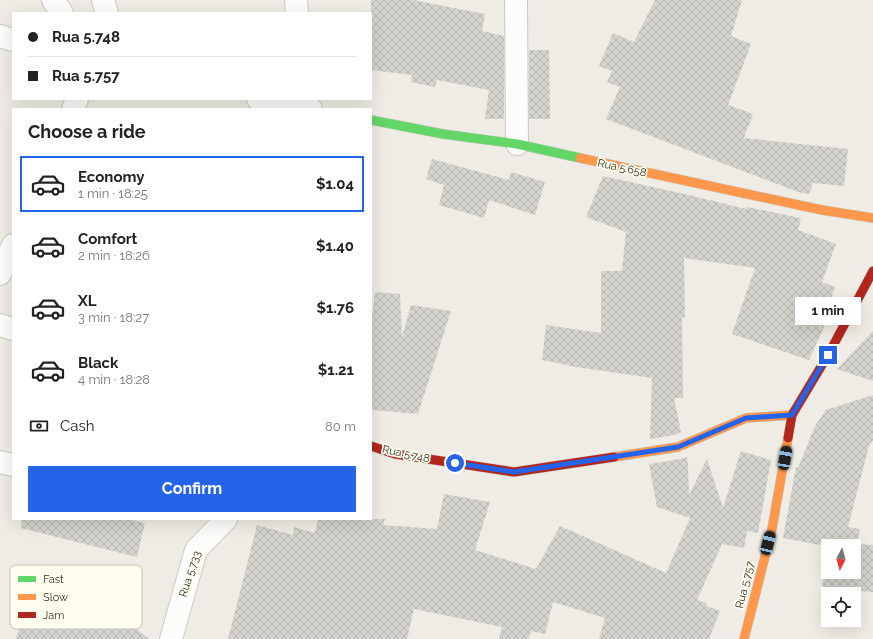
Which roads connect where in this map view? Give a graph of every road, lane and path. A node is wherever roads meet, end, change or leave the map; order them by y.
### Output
1 (53, 0) edge
2 (104, 0) edge
3 (296, 0) edge
4 (516, 0) edge
5 (61, 12) edge
6 (107, 12) edge
7 (297, 12) edge
8 (0, 36) edge
9 (12, 40) edge
10 (266, 100) edge
11 (304, 105) edge
12 (372, 120) edge
13 (517, 144) junction
14 (873, 218) edge
15 (12, 247) edge
16 (873, 271) edge
17 (0, 274) edge
18 (0, 325) edge
19 (12, 329) edge
20 (792, 415) junction
21 (372, 446) edge
22 (395, 454) junction
23 (372, 457) edge
24 (0, 462) edge
25 (12, 465) edge
26 (218, 520) edge
27 (171, 639) edge
28 (744, 639) edge

1 - 5 street
2 - 6 street
3 - 7 street
4 - 13 street
8 - 9 street
10 - 11 street
12 - 13 street, Rua 5.658
13 - 14 street, Rua 5.658
15 - 17 street
16 - 20 street, Rua 5.757
18 - 19 street
20 - 22 street, Rua 5.748
20 - 28 street, Rua 5.757
21 - 22 street, Rua 5.748
22 - 23 street
24 - 25 street
26 - 27 street, Rua 5.733

